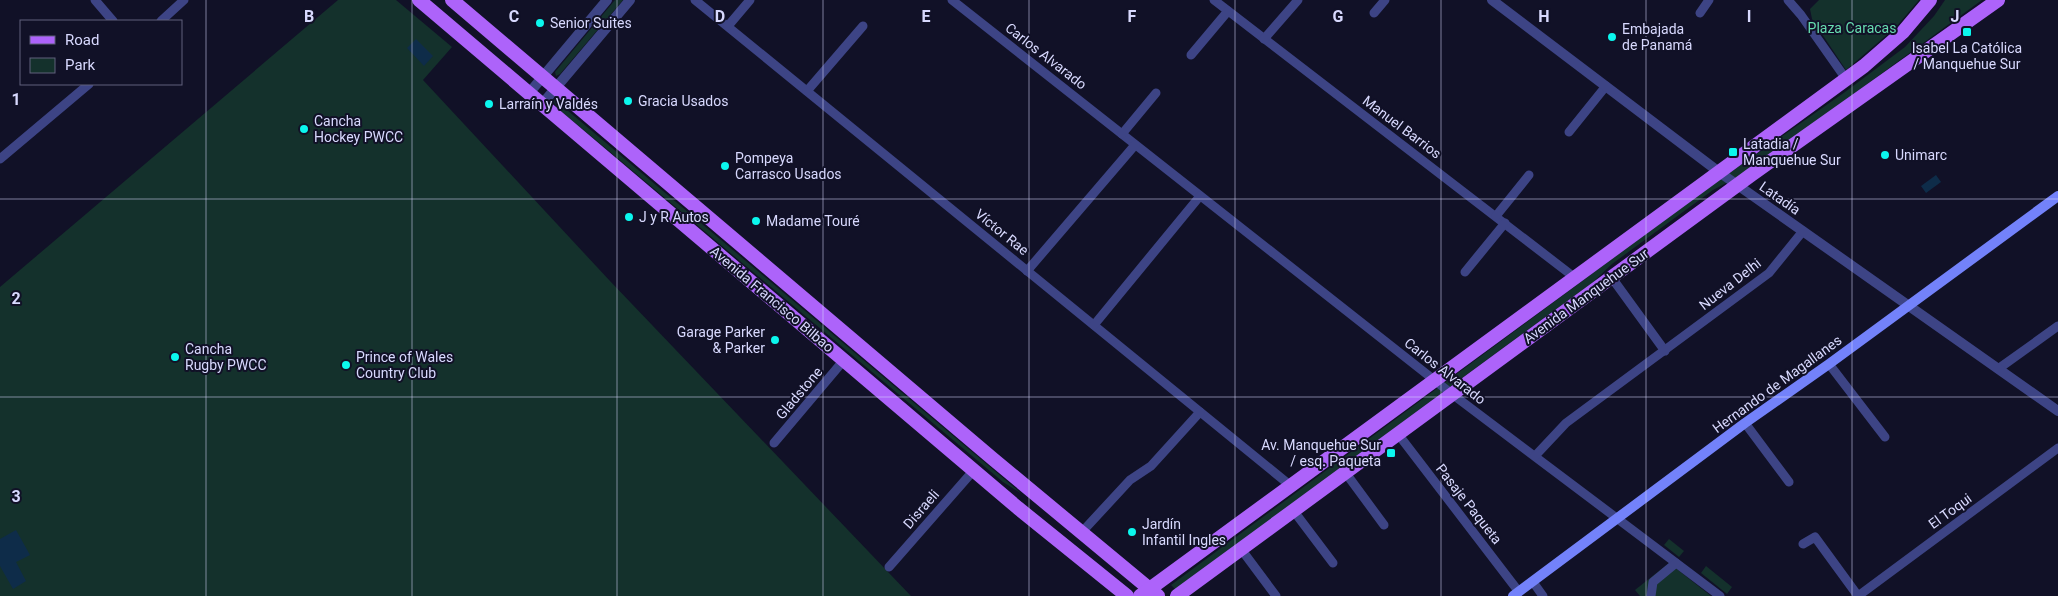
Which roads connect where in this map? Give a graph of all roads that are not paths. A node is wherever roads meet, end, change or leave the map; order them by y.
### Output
1 (96, 0) edge
2 (184, 0) edge
3 (419, 0) edge
4 (452, 0) edge
5 (607, 0) edge
6 (630, 0) edge
7 (695, 0) edge
8 (750, 0) edge
9 (952, 0) edge
10 (1298, 0) edge
11 (1385, 0) edge
12 (1492, 0) edge
13 (1709, 0) edge
14 (1788, 0) edge
15 (1930, 0) edge
16 (1998, 0) edge
17 (1216, 1) edge
18 (1228, 11) junction
19 (1700, 12) dead end
20 (1374, 13) dead end
21 (112, 20) edge
22 (162, 20) edge
23 (728, 26) junction
24 (863, 26) dead end
25 (1264, 39) junction
26 (1191, 54) dead end
27 (543, 77) junction
28 (1846, 79) junction
29 (88, 85) edge
30 (1606, 86) junction
31 (556, 88) junction
32 (807, 91) junction
33 (530, 92) junction
34 (1156, 93) dead end
35 (543, 103) junction
36 (1569, 132) dead end
37 (1122, 134) junction
38 (1135, 144) junction
39 (0, 159) edge
40 (1719, 172) junction
41 (1529, 175) dead end
42 (1738, 185) junction
43 (1200, 196) junction
44 (2058, 196) edge
45 (1496, 216) junction
46 (1505, 223) junction
47 (1803, 231) junction
48 (1027, 271) junction
49 (1465, 272) dead end
50 (1574, 277) junction
51 (1612, 278) junction
52 (1909, 306) junction
53 (1094, 325) junction
54 (2058, 326) edge
55 (1665, 351) junction
56 (844, 360) junction
57 (1829, 364) junction
58 (1998, 369) junction
59 (1433, 380) junction
60 (1452, 394) junction
61 (1200, 412) junction
62 (2058, 412) edge
63 (1745, 423) junction
64 (1398, 434) junction
65 (1885, 437) dead end
66 (774, 443) dead end
67 (2058, 448) edge
68 (1535, 456) junction
69 (974, 470) junction
70 (1345, 472) junction
71 (1789, 482) dead end
72 (1291, 486) junction
73 (1293, 510) junction
74 (1617, 519) junction
75 (1384, 525) dead end
76 (1081, 533) junction
77 (1803, 544) dead end
78 (1240, 549) junction
79 (1676, 563) junction
80 (1333, 564) dead end
81 (889, 567) dead end
82 (1532, 582) junction
83 (1149, 594) edge
84 (1516, 594) edge
85 (1127, 596) edge
86 (1177, 596) edge
87 (1276, 596) edge
88 (1544, 596) edge
89 (1651, 596) edge
90 (1719, 596) edge
91 (1858, 596) edge

1 - 21 street
2 - 22 street
3 - 33 main road, Avenida Francisco Bilbao
4 - 27 main road, Avenida Francisco Bilbao
5 - 27 street
6 - 31 street
7 - 23 street, Víctor Rae
8 - 23 street
9 - 37 street, Carlos Alvarado
10 - 25 street
11 - 20 street
12 - 30 street, Latadía
13 - 19 street
14 - 28 street
15 - 28 main road, Avenida Manquehue Sur
16 - 42 main road, Avenida Manquehue Sur
17 - 18 street, Manuel Barrios
18 - 25 street, Manuel Barrios
18 - 26 street
23 - 32 street, Víctor Rae
24 - 32 street
25 - 45 street, Manuel Barrios
27 - 31 main road, Avenida Francisco Bilbao
27 - 33 street
28 - 40 main road, Avenida Manquehue Sur
29 - 39 street
30 - 36 street
30 - 40 street, Latadía
31 - 35 street
31 - 76 main road, Avenida Francisco Bilbao
32 - 48 street, Víctor Rae
33 - 35 main road, Avenida Francisco Bilbao
34 - 37 street
35 - 56 main road, Avenida Francisco Bilbao
37 - 38 street, Carlos Alvarado
38 - 43 street, Carlos Alvarado
38 - 48 street
40 - 42 street, Latadía
40 - 50 main road, Avenida Manquehue Sur
41 - 45 street
42 - 47 street, Latadía
42 - 51 main road, Avenida Manquehue Sur
43 - 53 street
43 - 59 street, Carlos Alvarado
44 - 52 main road, Hernando de Magallanes
45 - 46 street, Manuel Barrios
46 - 49 street
46 - 50 street, Manuel Barrios
47 - 52 street, Latadía
47 - 55 street, Nueva Delhi
48 - 53 street, Víctor Rae
50 - 59 main road, Avenida Manquehue Sur
51 - 55 street
51 - 60 main road, Avenida Manquehue Sur
52 - 57 main road, Hernando de Magallanes
52 - 58 street, Latadía
53 - 61 street, Víctor Rae
54 - 58 street
55 - 68 street, Nueva Delhi
56 - 66 street, Gladstone
56 - 69 main road, Avenida Francisco Bilbao
57 - 63 main road, Hernando de Magallanes
57 - 65 street
58 - 62 street, Latadía
59 - 60 street, Carlos Alvarado
59 - 72 main road, Avenida Manquehue Sur
60 - 64 main road, Avenida Manquehue Sur
60 - 68 street, Carlos Alvarado
61 - 72 street, Víctor Rae
61 - 76 street
63 - 71 street
63 - 74 main road, Hernando de Magallanes
64 - 70 main road, Avenida Manquehue Sur
64 - 84 street, Pasaje Paqueta
67 - 91 street, El Toqui
68 - 74 street, Carlos Alvarado
69 - 81 street, Disraeli
69 - 85 main road, Avenida Francisco Bilbao
70 - 73 main road, Avenida Manquehue Sur
70 - 75 street
72 - 83 main road, Avenida Manquehue Sur
73 - 78 main road, Avenida Manquehue Sur
73 - 80 street
74 - 79 street, Carlos Alvarado
74 - 82 main road, Hernando de Magallanes
76 - 83 main road, Avenida Francisco Bilbao
77 - 91 street
78 - 86 main road, Avenida Manquehue Sur
78 - 87 street
79 - 89 street
79 - 90 street, Carlos Alvarado
82 - 84 main road, Hernando de Magallanes
82 - 88 street

